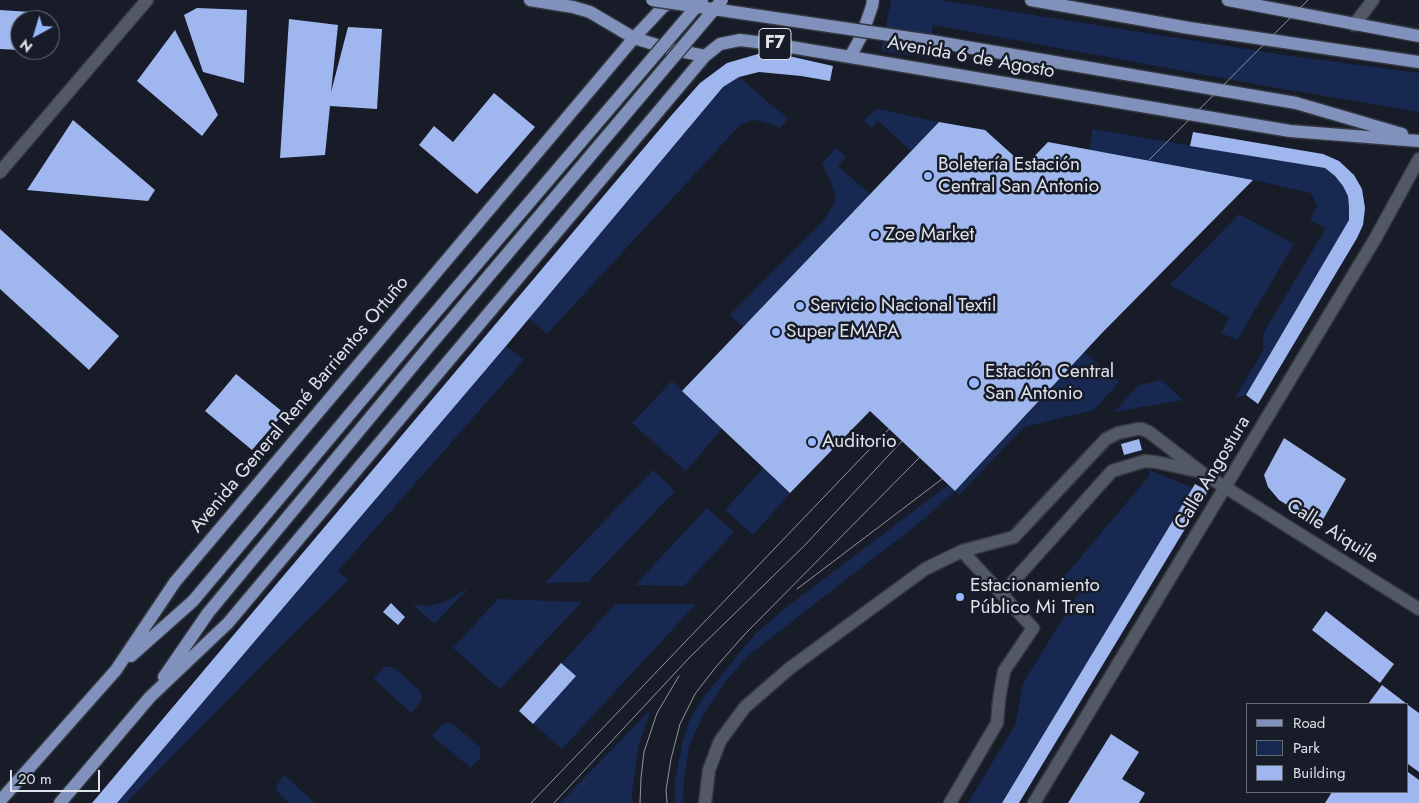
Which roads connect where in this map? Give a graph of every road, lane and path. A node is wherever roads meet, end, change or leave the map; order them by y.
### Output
1 (147, 0) edge
2 (530, 0) edge
3 (652, 0) edge
4 (673, 0) edge
5 (702, 0) edge
6 (722, 0) edge
7 (873, 0) edge
8 (1031, 0) edge
9 (1228, 0) edge
10 (1373, 0) edge
11 (1354, 24) junction
12 (1419, 36) edge
13 (634, 38) junction
14 (705, 56) junction
15 (850, 56) junction
16 (1419, 62) edge
17 (1419, 140) edge
18 (1419, 159) edge
19 (0, 172) edge
20 (1201, 472) junction
21 (1226, 487) junction
22 (962, 551) junction
23 (1002, 594) junction
24 (1419, 609) edge
25 (116, 670) junction
26 (150, 697) junction
27 (0, 801) edge
28 (60, 803) edge
29 (705, 803) edge
30 (950, 803) edge
31 (1034, 803) edge

1 - 19 street
2 - 13 main road
3 - 17 main road, Avenida 6 de Agosto, bridge
4 - 13 main road, Avenida General René Barrientos Ortuño
5 - 25 main road, bridge
6 - 26 main road, bridge
7 - 15 main road
8 - 16 main road
9 - 11 main road
10 - 11 street
11 - 12 main road
13 - 14 main road
13 - 25 main road, Avenida General René Barrientos Ortuño
14 - 15 main road, Avenida 6 de Agosto / F7
14 - 26 main road
15 - 17 main road, Avenida 6 de Agosto
18 - 21 street, Calle Angostura
20 - 21 street, Calle Aiquile
20 - 22 street
20 - 23 street
21 - 24 street, Calle Aiquile
21 - 31 street, Calle Angostura
22 - 23 street
22 - 29 street
23 - 30 street
25 - 27 main road, Avenida General René Barrientos Ortuño
26 - 28 main road

